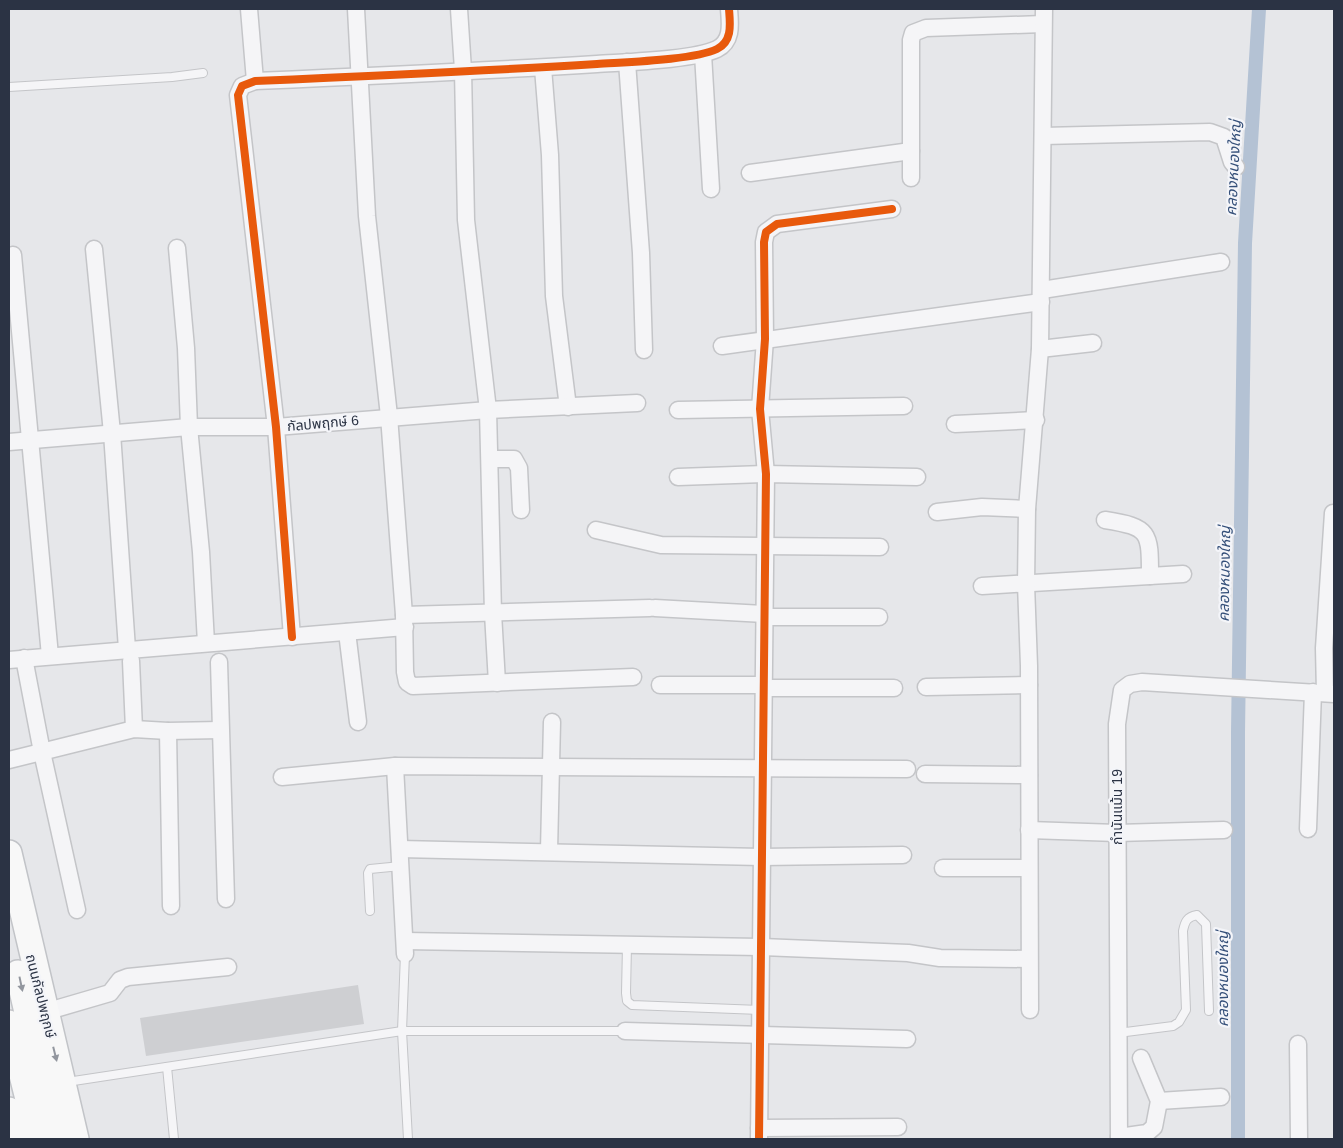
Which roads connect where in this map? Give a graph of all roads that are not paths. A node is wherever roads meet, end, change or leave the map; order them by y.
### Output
1 (249, 9) edge
2 (356, 9) edge
3 (459, 9) edge
4 (729, 9) edge
5 (1044, 16) edge
6 (703, 54) junction
7 (627, 62) junction
8 (543, 68) junction
9 (463, 70) junction
10 (203, 73) dead end
11 (359, 76) junction
12 (255, 81) junction
13 (9, 87) edge
14 (1043, 136) junction
15 (910, 151) junction
16 (1236, 167) dead end
17 (750, 173) dead end
18 (911, 178) dead end
19 (712, 189) dead end
20 (892, 209) dead end
21 (177, 248) dead end
22 (94, 249) dead end
23 (13, 255) dead end
24 (1221, 262) dead end
25 (1042, 296) junction
26 (765, 340) junction
27 (1093, 343) dead end
28 (722, 346) dead end
29 (644, 350) dead end
30 (1040, 350) junction
31 (637, 403) dead end
32 (904, 406) dead end
33 (568, 407) junction
34 (760, 409) junction
35 (488, 410) junction
36 (678, 410) dead end
37 (389, 416) junction
38 (1036, 420) junction
39 (955, 424) dead end
40 (188, 427) junction
41 (276, 427) junction
42 (112, 433) junction
43 (29, 439) junction
44 (9, 442) edge
45 (490, 460) junction
46 (766, 474) junction
47 (678, 477) dead end
48 (917, 478) dead end
49 (1027, 509) junction
50 (522, 510) dead end
51 (937, 512) dead end
52 (1333, 513) dead end
53 (1105, 520) dead end
54 (596, 530) dead end
55 (765, 546) junction
56 (880, 547) dead end
57 (1183, 574) dead end
58 (1150, 576) junction
59 (1026, 584) junction
60 (982, 586) dead end
61 (492, 612) junction
62 (765, 615) junction
63 (879, 617) dead end
64 (404, 621) junction
65 (347, 632) junction
66 (292, 637) junction
67 (206, 643) junction
68 (1329, 649) edge
69 (129, 655) junction
70 (50, 656) junction
71 (17, 659) edge
72 (219, 662) dead end
73 (633, 677) dead end
74 (497, 683) junction
75 (1029, 684) junction
76 (660, 685) dead end
77 (764, 686) junction
78 (926, 686) dead end
79 (894, 688) dead end
80 (1324, 693) edge
81 (358, 722) dead end
82 (552, 722) dead end
83 (134, 729) junction
84 (220, 730) junction
85 (168, 731) junction
86 (42, 752) junction
87 (9, 760) edge
88 (395, 766) junction
89 (552, 766) junction
90 (764, 767) junction
91 (907, 769) dead end
92 (925, 774) dead end
93 (1029, 776) junction
94 (282, 777) dead end
95 (1308, 829) dead end
96 (1029, 830) junction
97 (1224, 830) dead end
98 (1117, 833) junction
99 (400, 848) junction
100 (549, 851) junction
101 (9, 853) edge
102 (903, 856) dead end
103 (761, 857) junction
104 (401, 866) junction
105 (943, 868) dead end
106 (1029, 868) junction
107 (226, 899) dead end
108 (171, 906) dead end
109 (77, 910) dead end
110 (370, 911) dead end
111 (9, 919) edge
112 (627, 945) junction
113 (405, 947) junction
114 (760, 947) junction
115 (1029, 958) junction
116 (228, 967) dead end
117 (760, 1010) junction
118 (1030, 1010) dead end
119 (45, 1012) junction
120 (1208, 1012) dead end
121 (9, 1022) edge
122 (402, 1031) junction
123 (625, 1031) joint
124 (1117, 1033) junction
125 (760, 1036) junction
126 (907, 1039) dead end
127 (1298, 1044) dead end
128 (1141, 1058) dead end
129 (167, 1067) junction
130 (62, 1083) junction
131 (1221, 1097) dead end
132 (1159, 1101) junction
133 (9, 1110) edge
134 (898, 1127) dead end
135 (759, 1134) edge
136 (1119, 1138) edge
137 (16, 1139) edge
138 (38, 1139) edge
139 (56, 1139) edge
140 (76, 1139) edge
141 (174, 1139) edge
142 (408, 1139) edge
143 (1299, 1139) edge

1 - 12 street
2 - 11 street
3 - 9 street
4 - 6 street
5 - 14 street
5 - 15 street
6 - 7 street
6 - 19 street
7 - 8 street
7 - 29 street
8 - 9 street
8 - 33 street
9 - 11 street
9 - 35 street
10 - 13 lane
11 - 12 street
11 - 37 street
12 - 41 street
14 - 16 street
14 - 25 street
15 - 17 street
15 - 18 street
20 - 26 street
21 - 40 street
22 - 42 street
23 - 43 street
24 - 25 street
25 - 26 street
25 - 30 street
26 - 28 street
26 - 34 street
27 - 30 street
30 - 38 street
31 - 33 street, กัลปพฤกษ์ 6
32 - 34 street
33 - 35 street, กัลปพฤกษ์ 6
34 - 36 street
34 - 46 street
35 - 37 street, กัลปพฤกษ์ 6
35 - 45 street
37 - 41 street, กัลปพฤกษ์ 6
37 - 64 street
38 - 39 street
38 - 49 street
40 - 41 street, กัลปพฤกษ์ 6
40 - 42 street, กัลปพฤกษ์ 6
40 - 67 street
41 - 66 street
42 - 43 street, กัลปพฤกษ์ 6
42 - 69 street
43 - 44 street, กัลปพฤกษ์ 6
43 - 70 street
45 - 50 street
45 - 61 street
46 - 47 street
46 - 48 street
46 - 55 street
49 - 51 street
49 - 59 street
52 - 68 street
53 - 58 street
54 - 55 street
55 - 56 street
55 - 62 street
57 - 58 street
58 - 59 street
59 - 60 street
59 - 75 street
61 - 62 street
61 - 64 street
61 - 74 street
62 - 63 street
62 - 77 street
64 - 65 street
64 - 74 street
65 - 66 street
65 - 81 street
66 - 67 street
67 - 69 street
68 - 80 street
69 - 70 street
69 - 83 street
70 - 71 street
71 - 86 street
72 - 84 street
73 - 74 street
75 - 78 street
75 - 93 street
76 - 77 street
77 - 79 street
77 - 90 street
80 - 95 street
80 - 98 street, กำนันแม้น 19
82 - 89 street
83 - 85 street
83 - 86 street
84 - 85 street
84 - 107 street
85 - 108 street
86 - 87 street
86 - 109 street
88 - 89 street
88 - 94 street
88 - 99 street
89 - 90 street
89 - 100 street
90 - 91 street
90 - 103 street
92 - 93 street
93 - 96 street
96 - 98 street
96 - 106 street
97 - 98 street
98 - 124 street, กำนันแม้น 19
99 - 100 street
99 - 104 street
100 - 103 street
101 - 119 main road, ถนนกัลปพฤกษ์
102 - 103 street
103 - 114 street
104 - 110 lane
104 - 113 street
105 - 106 street
106 - 115 street
111 -> 139 main road, ถนนกัลปพฤกษ์
112 - 113 street
112 - 114 street
112 - 117 lane
113 - 122 lane
114 - 115 street
114 - 117 street
115 - 118 street
116 - 119 street
117 - 125 street
119 -> 130 main road, ถนนกัลปพฤกษ์
120 - 124 lane
121 - 138 main road
122 - 123 lane
122 - 129 lane
122 - 142 lane
123 - 125 street
124 - 136 street, กำนันแม้น 19
125 - 126 street
125 - 135 street
127 - 143 street
128 - 132 street
129 - 130 lane
129 - 141 lane
130 - 140 main road, ถนนกัลปพฤกษ์
131 - 132 street
132 - 136 street
133 - 137 main road
134 - 135 street

